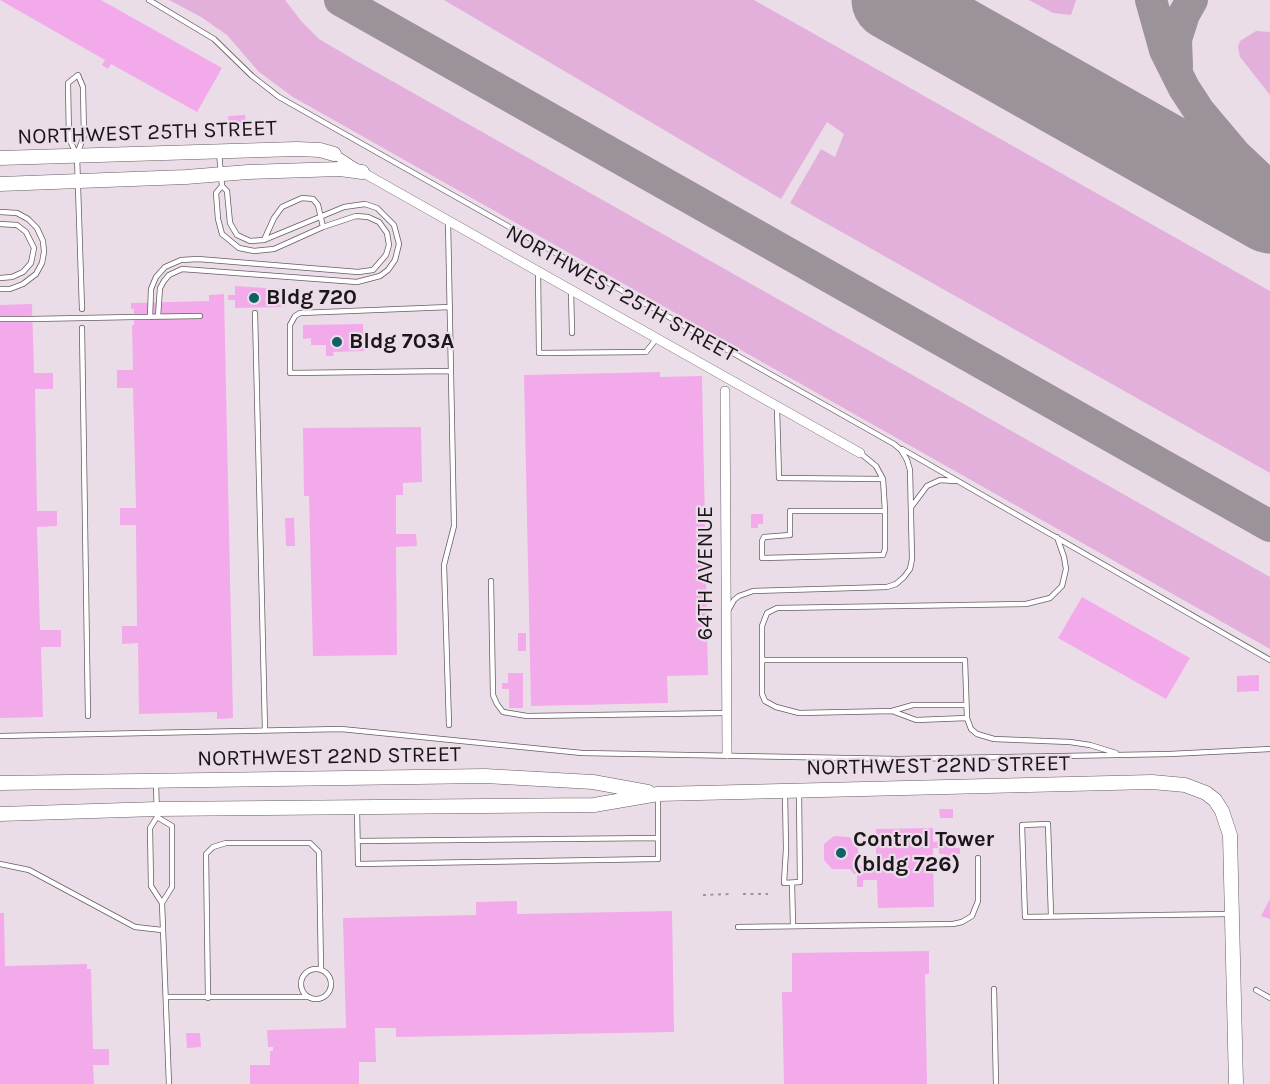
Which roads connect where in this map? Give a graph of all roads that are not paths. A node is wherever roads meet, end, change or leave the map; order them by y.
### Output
1 (149, 0) edge
2 (219, 152) junction
3 (334, 154) joint
4 (77, 156) junction
5 (0, 158) edge
6 (362, 172) junction
7 (77, 180) junction
8 (221, 180) junction
9 (0, 184) edge
10 (0, 212) edge
11 (321, 216) junction
12 (448, 221) junction
13 (0, 224) edge
14 (323, 227) junction
15 (264, 240) junction
16 (538, 271) junction
17 (0, 278) edge
18 (0, 289) edge
19 (571, 290) junction
20 (450, 307) junction
21 (82, 309) dead end
22 (255, 313) dead end
23 (150, 316) junction
24 (158, 316) junction
25 (200, 316) dead end
26 (0, 319) edge
27 (82, 328) dead end
28 (572, 333) dead end
29 (657, 338) junction
30 (451, 371) junction
31 (725, 392) dead end
32 (777, 405) junction
33 (894, 444) junction
34 (860, 453) joint
35 (883, 479) junction
36 (960, 482) junction
37 (910, 507) junction
38 (885, 511) junction
39 (1056, 537) junction
40 (491, 581) dead end
41 (726, 614) junction
42 (762, 660) junction
43 (1270, 660) edge
44 (965, 705) junction
45 (892, 711) junction
46 (727, 713) junction
47 (88, 716) dead end
48 (967, 718) junction
49 (449, 726) dead end
50 (264, 730) junction
51 (0, 736) edge
52 (1270, 749) edge
53 (728, 754) junction
54 (1121, 754) junction
55 (156, 780) junction
56 (0, 783) edge
57 (792, 790) junction
58 (658, 794) junction
59 (357, 807) junction
60 (157, 813) junction
61 (0, 814) edge
62 (658, 838) junction
63 (358, 840) junction
64 (978, 858) dead end
65 (0, 864) edge
66 (792, 883) junction
67 (162, 903) junction
68 (1231, 914) junction
69 (1051, 916) junction
70 (793, 926) junction
71 (738, 927) dead end
72 (162, 930) junction
73 (321, 970) junction
74 (994, 988) dead end
75 (1256, 990) dead end
76 (309, 997) junction
77 (166, 998) junction
78 (208, 998) junction
79 (1270, 998) edge
80 (169, 1084) edge
81 (996, 1084) edge
82 (1236, 1084) edge

1 - 33 lane
2 - 3 street, NORTHWEST 25TH STREET
2 - 4 street, NORTHWEST 25TH STREET
2 - 8 lane
3 - 6 street, NORTHWEST 25TH STREET
4 - 4 lane
4 - 5 street, NORTHWEST 25TH STREET
4 - 7 lane
6 - 8 street, NORTHWEST 25TH STREET
6 - 12 street, NORTHWEST 25TH STREET
7 - 8 street, NORTHWEST 25TH STREET
7 - 9 street, NORTHWEST 25TH STREET
7 - 21 lane
8 - 14 lane
8 - 15 lane
10 - 18 lane
11 - 14 lane
11 - 15 lane
11 - 15 lane
11 - 24 lane
12 - 16 street, NORTHWEST 25TH STREET
12 - 20 lane
13 - 17 lane
14 - 23 lane
16 - 19 street, NORTHWEST 25TH STREET
16 - 29 lane
19 - 28 lane
19 - 29 street, NORTHWEST 25TH STREET
20 - 30 lane
20 - 30 lane
22 - 50 lane
23 - 24 lane
23 - 26 lane, bridge
24 - 25 lane
27 - 47 lane
29 - 32 street, NORTHWEST 25TH STREET
30 - 49 lane
31 - 41 street, 64TH AVENUE
32 - 34 street, NORTHWEST 25TH STREET
32 - 35 lane
33 - 36 lane
33 - 37 lane
34 - 35 lane
35 - 38 lane
36 - 37 lane
36 - 39 lane
37 - 41 lane
38 - 38 lane
39 - 42 lane
39 - 43 lane
40 - 46 lane
41 - 46 street, 64TH AVENUE
42 - 44 lane
42 - 45 lane
44 - 45 lane
44 - 48 lane
45 - 48 lane
46 - 53 street, 64TH AVENUE
48 - 54 lane
50 - 51 lane
50 - 53 lane
52 - 54 lane
53 - 54 lane
55 - 56 street, NORTHWEST 22ND STREET
55 - 58 street, NORTHWEST 22ND STREET
55 - 60 lane
57 - 58 street, NORTHWEST 22ND STREET
57 - 66 lane
57 - 66 lane
57 - 68 street, NORTHWEST 22ND STREET
58 - 59 street, NORTHWEST 22ND STREET
58 - 62 lane
59 - 60 street, NORTHWEST 22ND STREET
59 - 63 lane
60 - 61 street, NORTHWEST 22ND STREET
60 - 67 lane
60 - 67 lane
62 - 63 lane
62 - 63 lane
64 - 70 lane
65 - 72 lane
66 - 70 lane
67 - 72 lane
68 - 69 lane
68 - 82 street
69 - 69 lane
70 - 71 lane
72 - 77 lane
73 - 76 lane
73 - 76 lane
73 - 78 lane
74 - 81 lane
75 - 79 lane
76 - 78 lane
77 - 78 lane
77 - 80 lane

